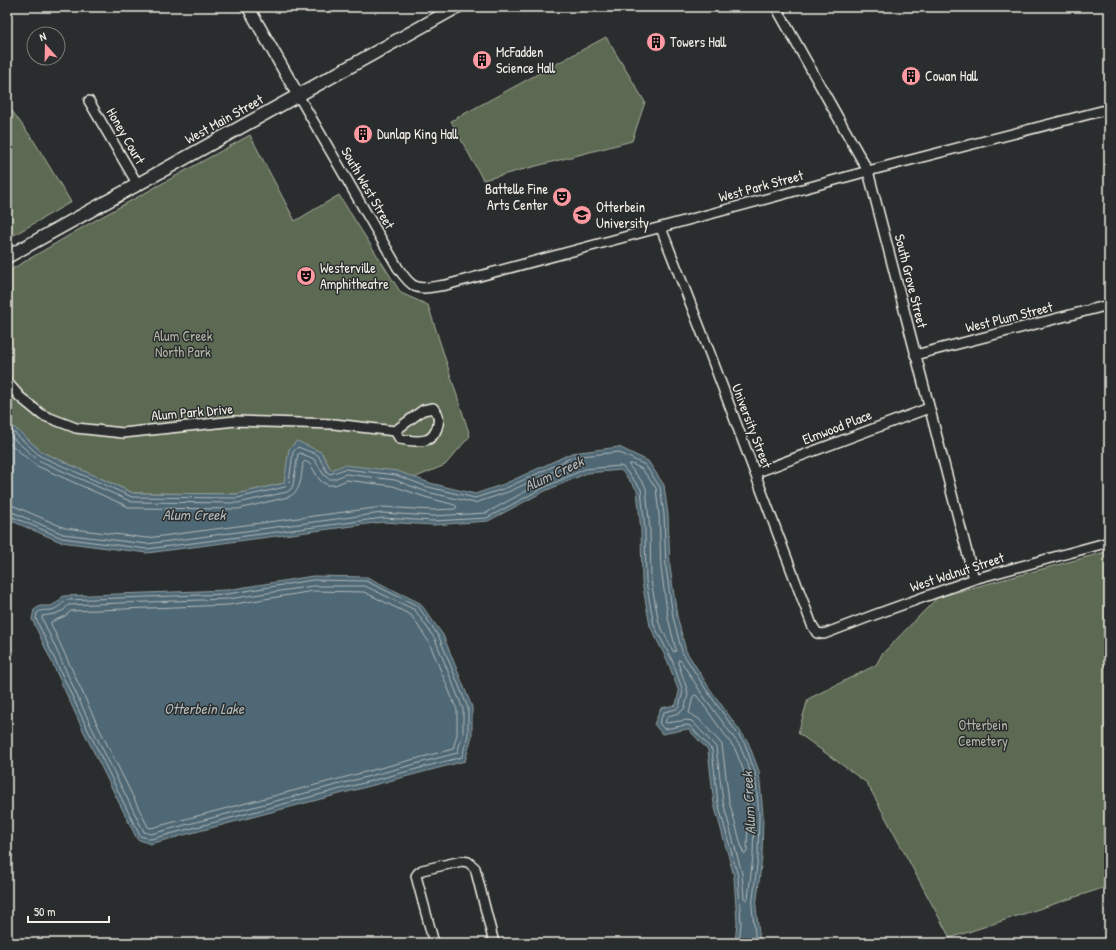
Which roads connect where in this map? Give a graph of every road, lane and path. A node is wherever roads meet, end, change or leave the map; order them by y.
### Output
1 (248, 7) edge
2 (457, 7) edge
3 (776, 7) edge
4 (298, 95) junction
5 (90, 101) dead end
6 (1109, 109) edge
7 (868, 171) junction
8 (138, 185) junction
9 (661, 228) junction
10 (7, 257) edge
11 (420, 288) joint
12 (1109, 305) edge
13 (916, 356) junction
14 (7, 382) edge
15 (929, 408) junction
16 (395, 431) junction
17 (755, 473) junction
18 (1109, 542) edge
19 (974, 579) junction
20 (817, 633) joint
21 (434, 943) edge
22 (494, 943) edge

1 - 4 street
2 - 4 main road, West Main Street
3 - 7 street, South Grove Street
4 - 8 main road, West Main Street
4 - 11 street, South West Street
5 - 8 street, Honey Court
6 - 7 street, West Park Street
7 - 9 street, West Park Street
7 - 13 street, South Grove Street
8 - 10 main road, West Main Street
9 - 11 street, West Park Street
9 - 17 street, University Street
12 - 13 street, West Plum Street
13 - 15 street, South Grove Street
14 - 16 street, Alum Park Drive
15 - 17 street, Elmwood Place
15 - 19 street, South Grove Street
16 - 16 street, Alum Park Drive
17 - 20 street, University Street
18 - 19 street, West Walnut Street
19 - 20 street, West Walnut Street
21 - 22 street

